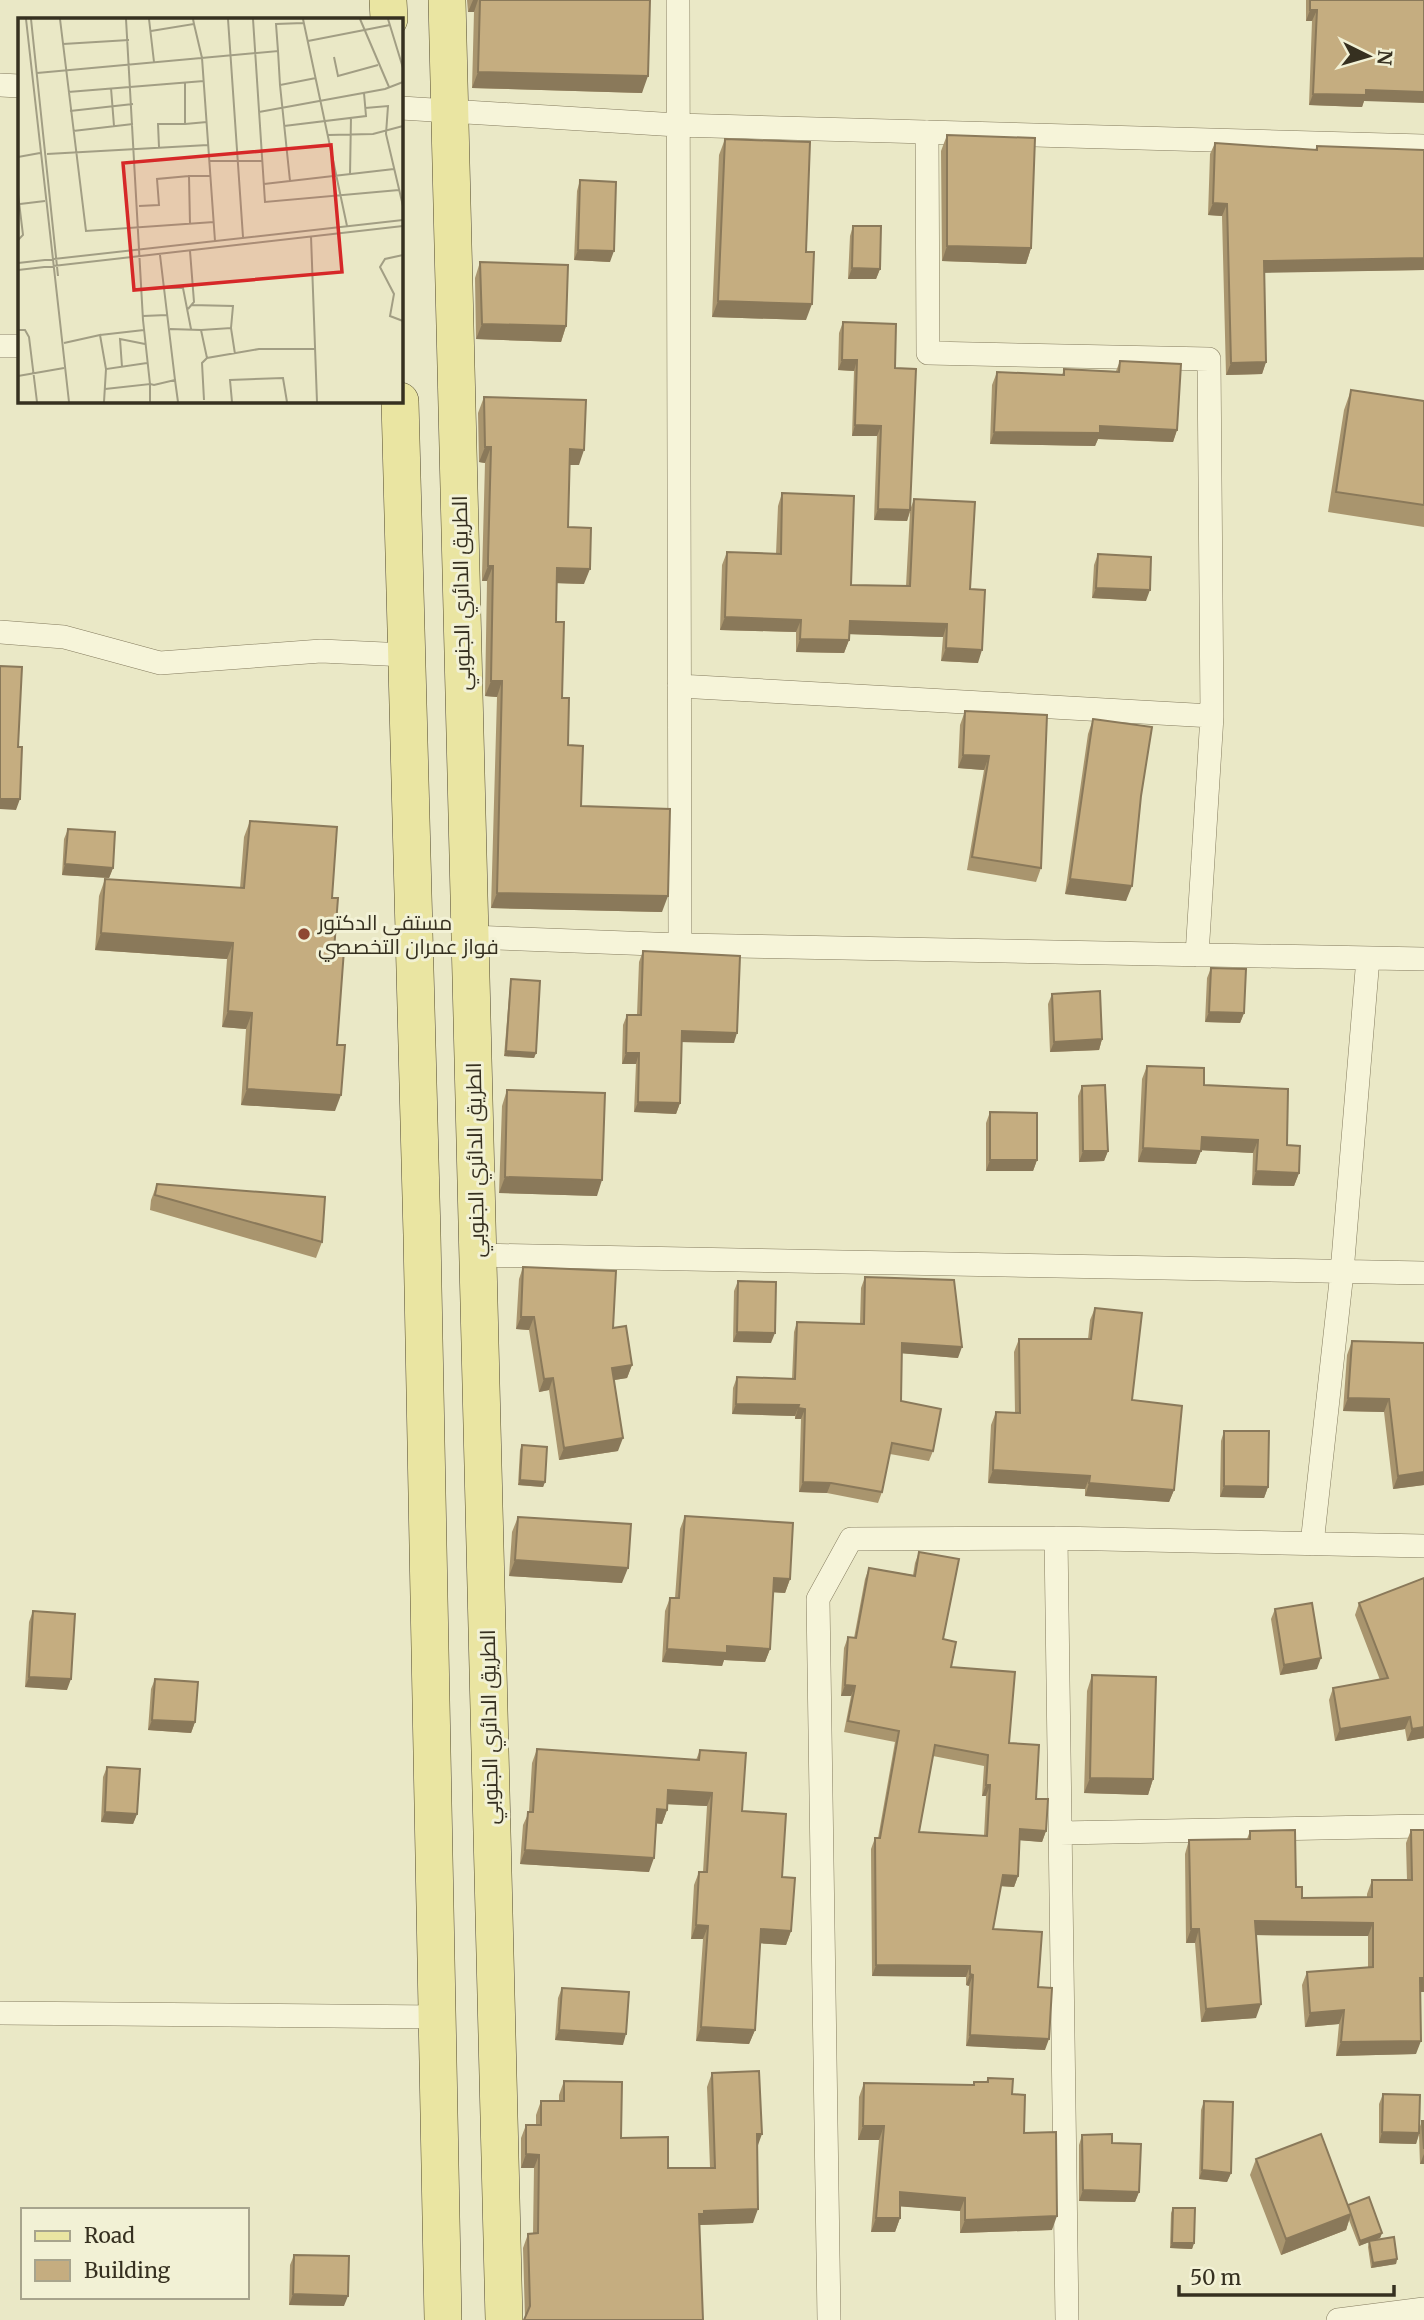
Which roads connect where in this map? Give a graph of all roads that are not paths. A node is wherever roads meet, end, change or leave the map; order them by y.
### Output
1 (388, 0) edge
2 (447, 0) edge
3 (678, 0) edge
4 (389, 18) edge
5 (0, 85) edge
6 (18, 86) edge
7 (402, 108) edge
8 (449, 112) junction
9 (677, 125) junction
10 (927, 132) junction
11 (1424, 146) edge
12 (0, 346) edge
13 (18, 346) edge
14 (400, 402) edge
15 (0, 632) edge
16 (406, 655) junction
17 (679, 686) junction
18 (1212, 716) junction
19 (470, 937) junction
20 (680, 945) junction
21 (1197, 955) junction
22 (1368, 958) junction
23 (1424, 959) edge
24 (477, 1255) junction
25 (1342, 1272) junction
26 (1424, 1273) edge
27 (1056, 1538) junction
28 (1312, 1544) junction
29 (1424, 1546) edge
30 (1424, 1826) edge
31 (1060, 1833) junction
32 (0, 2013) edge
33 (437, 2017) junction
34 (1424, 2309) edge
35 (443, 2320) edge
36 (504, 2320) edge
37 (828, 2320) edge
38 (1067, 2320) edge
39 (1338, 2320) edge

1 - 4 main road
2 - 8 main road, الطريق الدائري الجنوبي
3 - 9 street
5 - 6 street
7 - 8 street
8 - 9 street
8 - 19 main road, الطريق الدائري الجنوبي
9 - 10 street
9 - 17 street
10 - 11 street
10 - 18 street
12 - 13 street
14 - 16 main road
15 - 16 street
16 - 33 main road
17 - 18 street
17 - 20 street
18 - 21 street
19 - 20 street
19 - 24 main road, الطريق الدائري الجنوبي
20 - 21 street
21 - 22 street
22 - 23 street
22 - 25 street
24 - 25 street
24 - 36 main road, الطريق الدائري الجنوبي
25 - 26 street
25 - 28 street
27 - 28 street
27 - 31 street
27 - 37 street
28 - 29 street
30 - 31 street
31 - 38 street
32 - 33 street
33 - 35 main road
34 - 39 street

